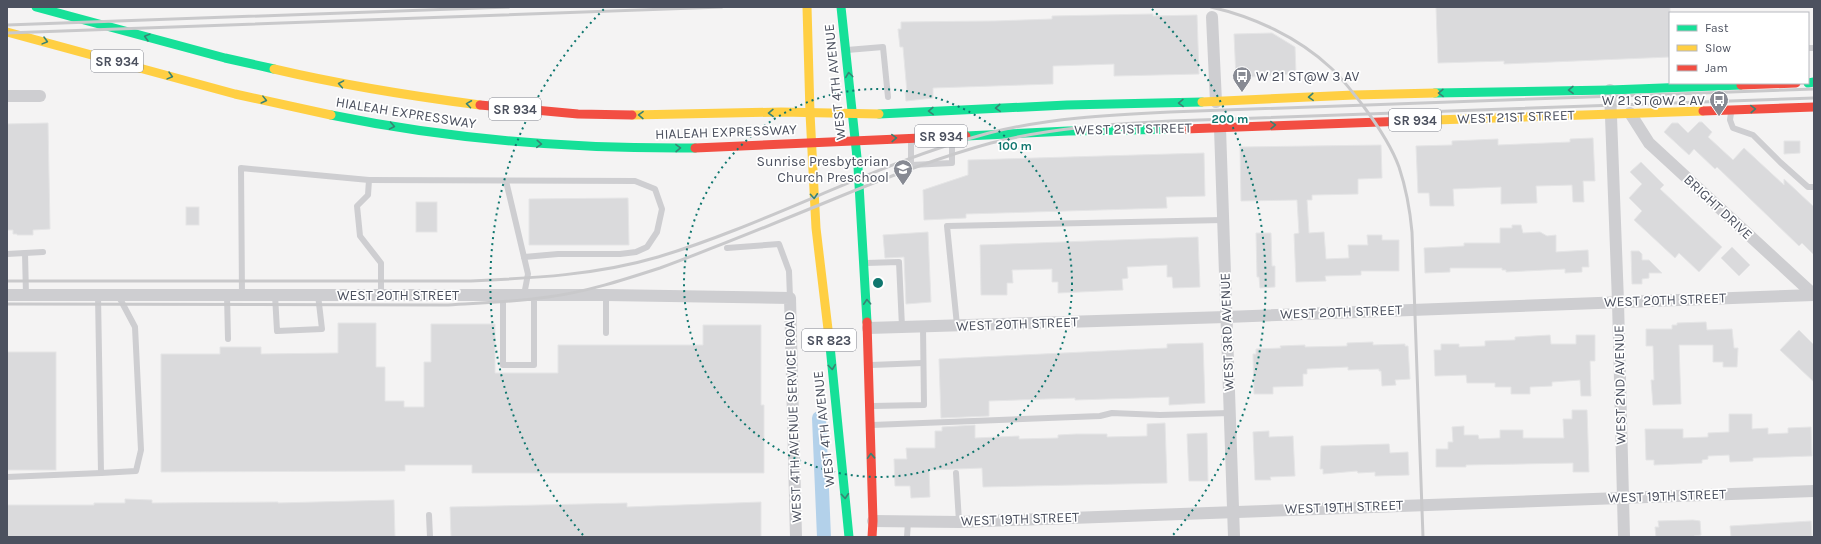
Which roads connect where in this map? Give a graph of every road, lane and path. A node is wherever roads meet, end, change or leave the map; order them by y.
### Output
1 (36, 7) edge
2 (807, 7) edge
3 (841, 7) edge
4 (1212, 17) dead end
5 (7, 32) edge
6 (846, 50) junction
7 (1769, 84) edge
8 (1610, 90) junction
9 (7, 96) edge
10 (40, 96) dead end
11 (888, 97) dead end
12 (1216, 102) junction
13 (1814, 107) edge
14 (1732, 110) junction
15 (810, 113) junction
16 (852, 113) junction
17 (1630, 113) junction
18 (1611, 114) junction
19 (1220, 128) junction
20 (952, 136) junction
21 (911, 137) junction
22 (855, 140) junction
23 (811, 143) junction
24 (369, 180) junction
25 (506, 181) junction
26 (1814, 187) edge
27 (1223, 220) junction
28 (727, 248) dead end
29 (43, 252) dead end
30 (25, 253) junction
31 (7, 254) edge
32 (524, 257) junction
33 (865, 262) junction
34 (26, 295) junction
35 (98, 295) junction
36 (118, 295) junction
37 (228, 295) junction
38 (242, 295) junction
39 (275, 295) junction
40 (318, 295) junction
41 (381, 295) junction
42 (503, 295) junction
43 (529, 295) junction
44 (606, 295) junction
45 (1814, 295) edge
46 (7, 296) edge
47 (790, 298) junction
48 (1618, 302) junction
49 (1226, 317) junction
50 (957, 326) junction
51 (902, 327) junction
52 (922, 327) junction
53 (868, 328) junction
54 (606, 333) dead end
55 (228, 339) dead end
56 (923, 363) junction
57 (869, 365) junction
58 (870, 406) junction
59 (1230, 413) junction
60 (870, 425) junction
61 (101, 473) junction
62 (956, 473) dead end
63 (7, 477) edge
64 (1814, 491) edge
65 (1622, 498) junction
66 (1233, 511) junction
67 (429, 515) dead end
68 (873, 521) junction
69 (908, 522) junction
70 (958, 522) junction
71 (430, 537) edge
72 (796, 537) edge
73 (849, 537) edge
74 (872, 537) edge
75 (907, 537) edge
76 (1234, 537) edge
77 (1624, 537) edge

15 -> 1 main road, HIALEAH EXPRESSWAY / SR 934
2 - 15 main road, WEST 4TH AVENUE / SR 823
3 - 6 main road, WEST 4TH AVENUE / SR 823
4 - 12 street
5 -> 23 main road, HIALEAH EXPRESSWAY / SR 934
6 - 11 lane
16 -> 6 main road, WEST 4TH AVENUE / SR 823
7 - 8 main road, WEST 21ST STREET / SR 934
8 -> 12 main road, WEST 21ST STREET / SR 934
8 - 18 street, WEST 2ND AVENUE
9 - 10 street
12 -> 16 main road, WEST 21ST STREET / SR 934
14 -> 13 main road, WEST 21ST STREET / SR 934
14 - 17 main road, WEST 21ST STREET / SR 934
14 - 26 lane
15 - 16 main road, WEST 21ST STREET / SR 934
15 - 23 main road, WEST 4TH AVENUE / SR 823
16 - 22 main road, WEST 4TH AVENUE / SR 823
17 - 18 main road, WEST 21ST STREET / SR 934
17 - 45 street, BRIGHT DRIVE
19 -> 18 main road, WEST 21ST STREET / SR 934
18 - 48 street, WEST 2ND AVENUE
19 - 20 main road, WEST 21ST STREET / SR 934
19 - 27 street, WEST 3RD AVENUE
20 - 21 main road, WEST 21ST STREET / SR 934
20 - 21 lane
22 -> 21 main road, WEST 21ST STREET / SR 934
22 - 23 main road, WEST 21ST STREET / SR 934
22 - 33 main road, WEST 4TH AVENUE / SR 823
23 -> 73 main road, WEST 4TH AVENUE / SR 823
24 - 25 lane
24 - 38 lane
24 - 41 lane
25 - 32 lane
25 - 32 lane
27 - 49 street, WEST 3RD AVENUE
27 - 50 lane
28 - 47 lane
29 - 30 lane
30 - 31 lane
30 - 34 lane
32 - 43 lane
33 - 51 lane
53 -> 33 main road, WEST 4TH AVENUE / SR 823
34 - 35 street, WEST 20TH STREET
34 - 46 street, WEST 20TH STREET
35 - 36 street, WEST 20TH STREET
35 - 61 lane
36 - 37 street, WEST 20TH STREET
36 - 61 lane
37 - 38 street, WEST 20TH STREET
37 - 55 lane
38 - 39 street, WEST 20TH STREET
39 - 40 street, WEST 20TH STREET
39 - 40 lane
40 - 41 street, WEST 20TH STREET
41 - 42 street, WEST 20TH STREET
42 - 43 street, WEST 20TH STREET
42 - 43 lane
43 - 44 street, WEST 20TH STREET
44 - 47 street, WEST 20TH STREET
44 - 54 lane
45 - 48 street, WEST 20TH STREET
47 - 72 street, WEST 4TH AVENUE SERVICE ROAD
48 - 49 street, WEST 20TH STREET
48 - 65 street, WEST 2ND AVENUE
49 - 50 street, WEST 20TH STREET
49 - 59 street, WEST 3RD AVENUE
50 - 52 street, WEST 20TH STREET
51 - 52 street, WEST 20TH STREET
51 - 53 street, WEST 20TH STREET
52 - 56 lane
53 - 57 main road, WEST 4TH AVENUE / SR 823
56 - 57 lane
56 - 58 lane
57 - 58 main road, WEST 4TH AVENUE / SR 823
58 - 60 main road, WEST 4TH AVENUE / SR 823
59 - 60 lane
59 - 66 street, WEST 3RD AVENUE
68 -> 60 main road, WEST 4TH AVENUE / SR 823
61 - 63 lane
62 - 70 lane
64 - 65 street, WEST 19TH STREET
65 - 66 street, WEST 19TH STREET
65 - 77 street, WEST 2ND AVENUE
66 - 70 street, WEST 19TH STREET
66 - 76 street, WEST 3RD AVENUE
67 - 71 lane
68 - 69 street, WEST 19TH STREET
68 - 74 main road, WEST 4TH AVENUE / SR 823
69 - 70 street, WEST 19TH STREET
69 - 75 lane

